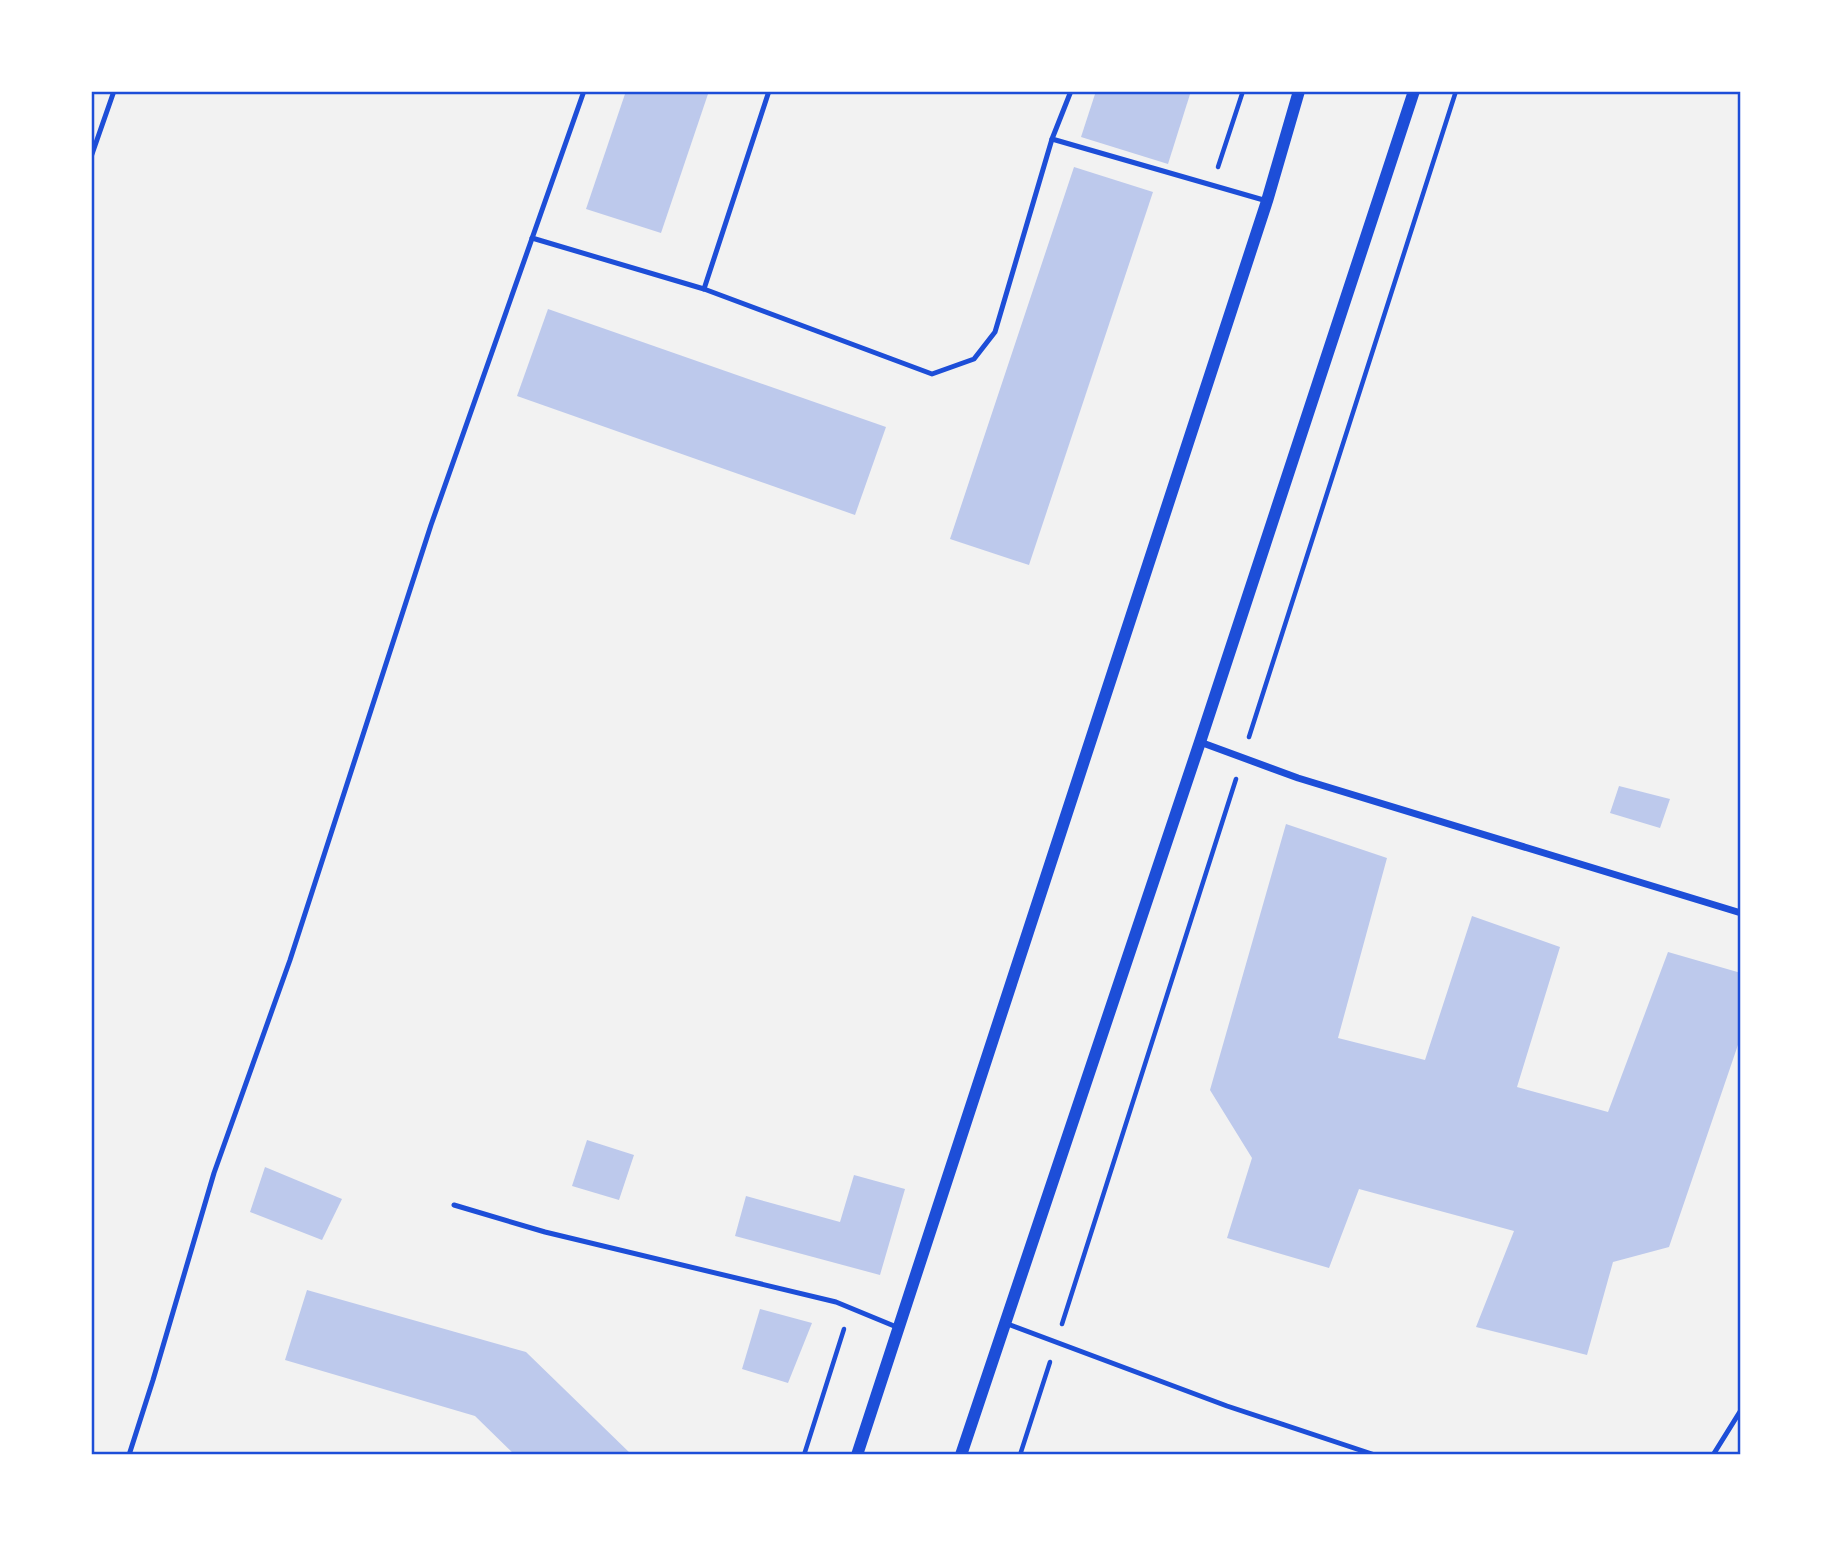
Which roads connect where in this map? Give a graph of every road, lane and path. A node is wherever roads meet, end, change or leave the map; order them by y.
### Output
1 (114, 91) edge
2 (584, 91) edge
3 (768, 91) edge
4 (1071, 91) edge
5 (1243, 91) edge
6 (1299, 91) edge
7 (1413, 91) edge
8 (1052, 139) junction
9 (91, 157) edge
10 (1212, 185) junction
11 (1267, 201) junction
12 (532, 238) junction
13 (705, 289) junction
14 (1200, 742) junction
15 (1741, 914) edge
16 (454, 1205) dead end
17 (851, 1308) junction
18 (1003, 1323) junction
19 (899, 1328) junction
20 (1741, 1410) edge
21 (128, 1455) edge
22 (804, 1455) edge
23 (857, 1455) edge
24 (961, 1455) edge
25 (1375, 1455) edge
26 (1713, 1455) edge

1 - 9 lane
2 - 12 lane
3 - 13 lane
4 - 8 lane
5 - 10 path
6 - 11 street
7 - 14 street
8 - 10 lane
8 - 13 lane
10 - 11 lane
11 - 19 street
12 - 13 lane
12 - 21 lane
14 - 15 street
14 - 18 street
16 - 17 lane
17 - 19 lane
17 - 22 path
18 - 24 street
18 - 25 lane
19 - 23 street
20 - 26 lane

